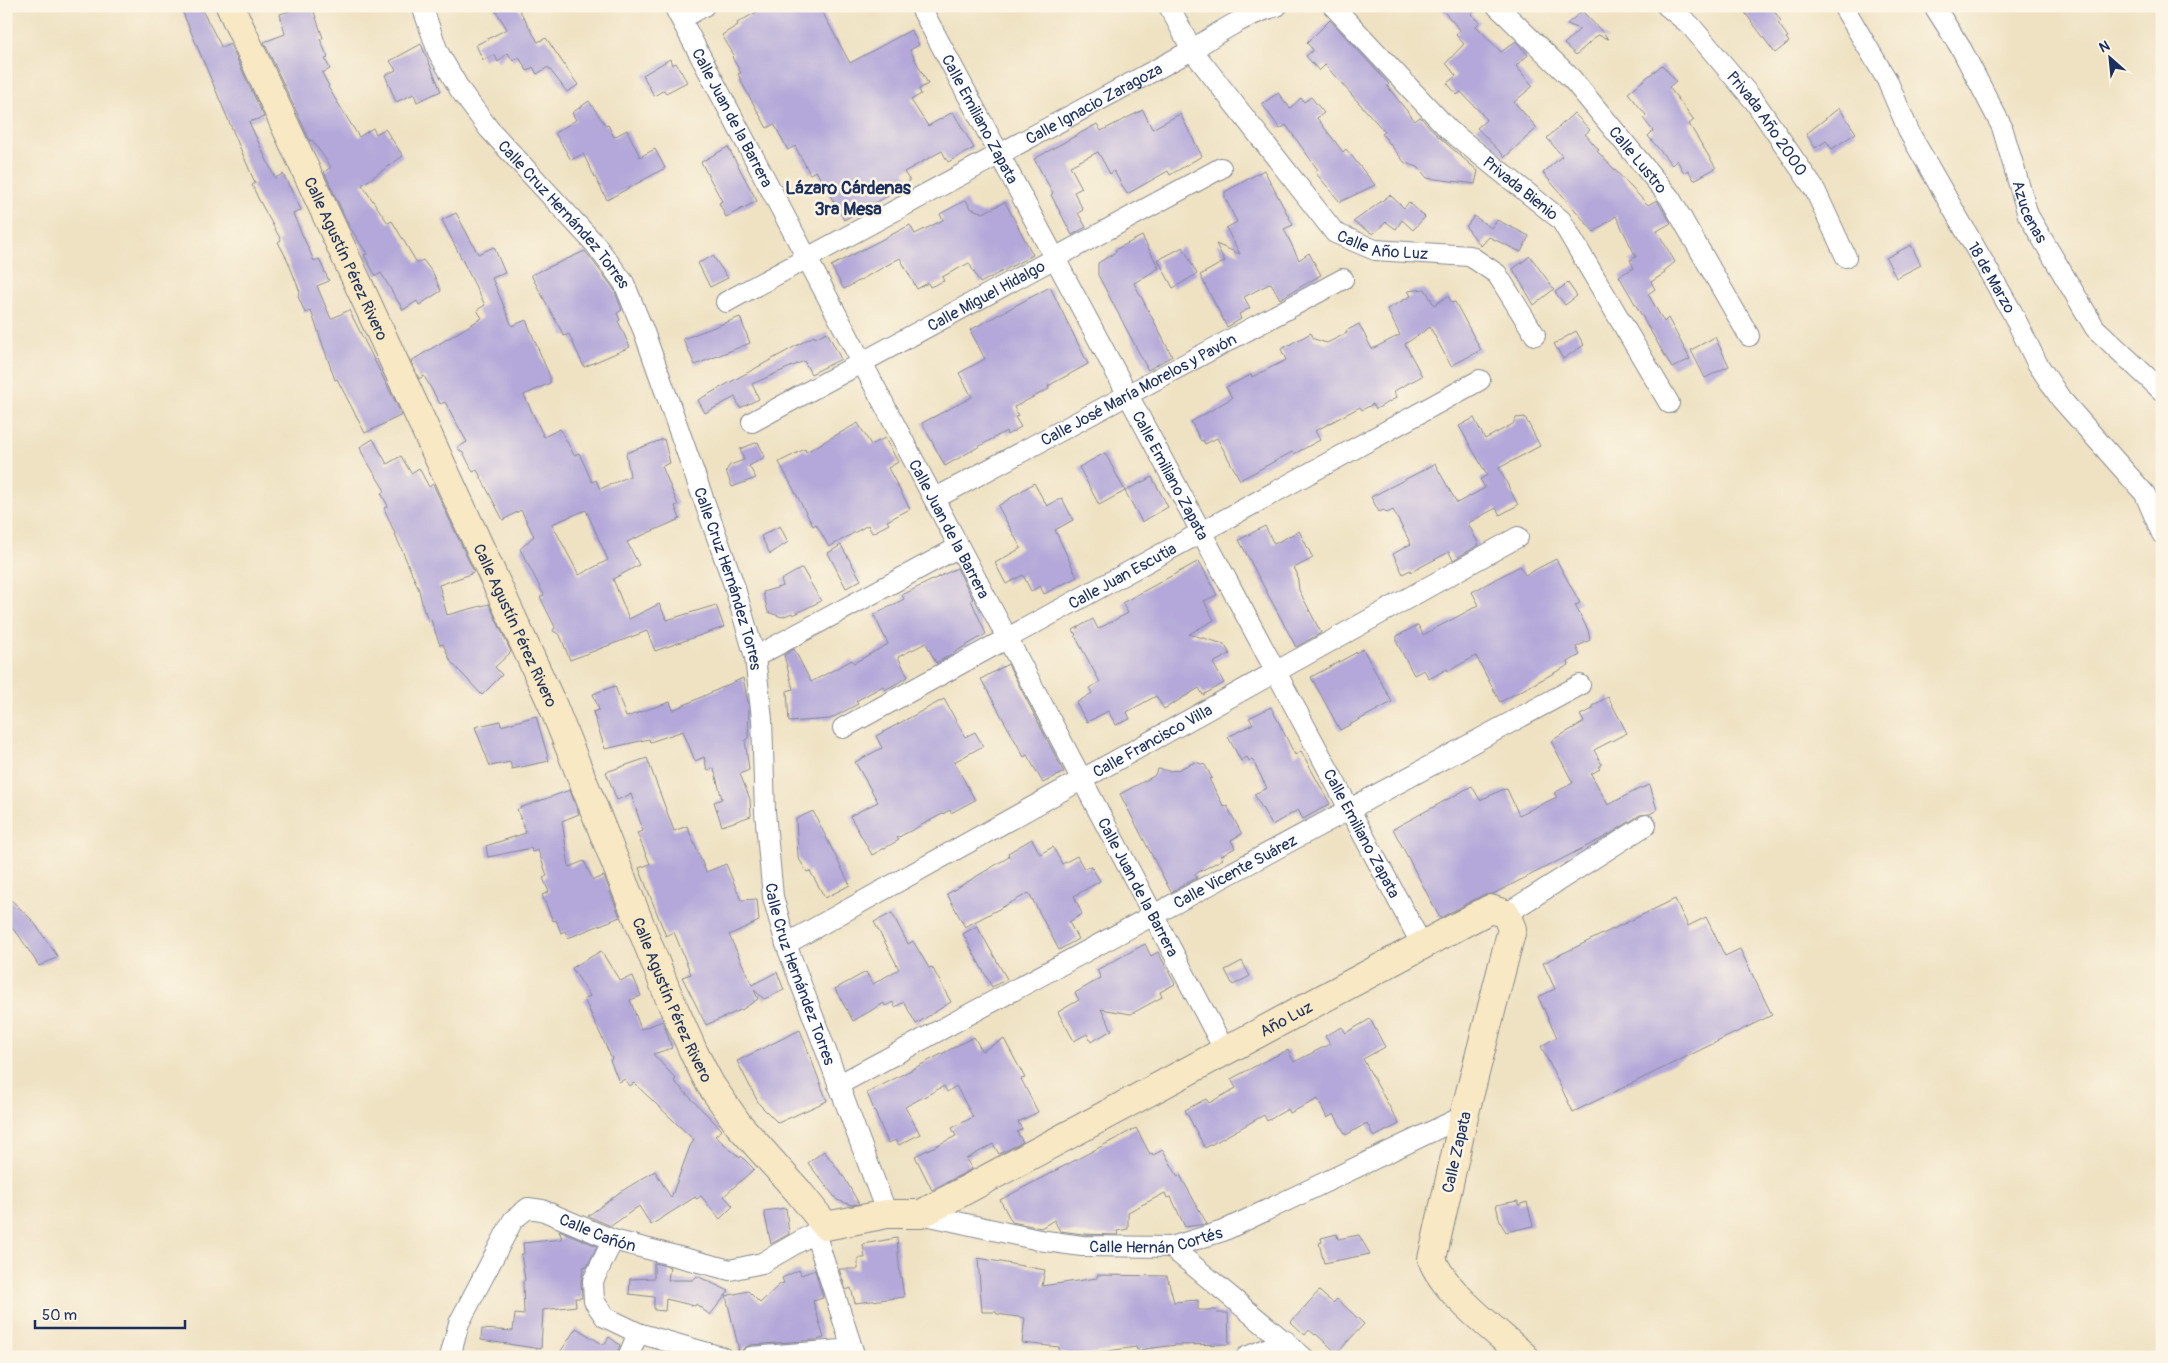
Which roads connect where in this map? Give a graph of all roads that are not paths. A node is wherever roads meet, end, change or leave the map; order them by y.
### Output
1 (230, 6) edge
2 (422, 6) edge
3 (704, 6) edge
4 (920, 6) edge
5 (1169, 6) edge
6 (1277, 6) edge
7 (1333, 6) edge
8 (1497, 6) edge
9 (1667, 6) edge
10 (1843, 6) edge
11 (1934, 6) edge
12 (677, 13) edge
13 (1192, 50) junction
14 (999, 154) junction
15 (1221, 168) dead end
16 (1846, 257) dead end
17 (807, 258) junction
18 (1055, 258) junction
19 (1343, 278) dead end
20 (726, 302) dead end
21 (1535, 335) dead end
22 (1749, 336) dead end
23 (862, 363) junction
24 (1480, 380) dead end
25 (2162, 391) edge
26 (1127, 394) junction
27 (1669, 403) dead end
28 (752, 422) dead end
29 (934, 499) junction
30 (1201, 532) junction
31 (2162, 534) edge
32 (1518, 537) dead end
33 (959, 547) junction
34 (1007, 638) junction
35 (755, 657) junction
36 (1275, 672) junction
37 (1580, 685) dead end
38 (843, 728) dead end
39 (1082, 779) junction
40 (1349, 810) junction
41 (1646, 825) dead end
42 (1506, 914) junction
43 (1154, 915) junction
44 (786, 944) junction
45 (1422, 945) junction
46 (1225, 1051) junction
47 (838, 1085) junction
48 (1464, 1116) junction
49 (887, 1214) junction
50 (921, 1214) junction
51 (820, 1229) junction
52 (613, 1240) junction
53 (1171, 1247) junction
54 (638, 1333) junction
55 (1286, 1342) junction
56 (450, 1357) edge
57 (628, 1357) edge
58 (722, 1357) edge
59 (751, 1357) edge
60 (855, 1357) edge
61 (1246, 1357) edge
62 (1303, 1357) edge
63 (1526, 1357) edge

1 - 51 main road, Calle Agustín Pérez Rivero
2 - 35 street, Calle Cruz Hernández Torres
3 - 12 street
4 - 14 street, Calle Emiliano Zapata
5 - 13 street, Calle Año Luz
6 - 13 street, Calle Ignacio Zaragoza
7 - 27 street, Privada Bienio
8 - 22 street, Calle Lustro
9 - 16 street, Privada Año 2000
10 - 31 street, 18 de Marzo
11 - 25 street, Azucenas
12 - 17 street, Calle Juan de la Barrera
13 - 14 street, Calle Ignacio Zaragoza
13 - 21 street, Calle Año Luz
14 - 17 street, Calle Ignacio Zaragoza
14 - 18 street, Calle Emiliano Zapata
15 - 18 street, Calle Miguel Hidalgo
17 - 20 street, Calle Ignacio Zaragoza
17 - 23 street, Calle Juan de la Barrera
18 - 23 street, Calle Miguel Hidalgo
18 - 26 street, Calle Emiliano Zapata
19 - 26 street, Calle José María Morelos y Pavón
23 - 28 street, Calle Miguel Hidalgo
23 - 29 street, Calle Juan de la Barrera
24 - 30 street, Calle Juan Escutia
26 - 29 street, Calle José María Morelos y Pavón
26 - 30 street, Calle Emiliano Zapata
29 - 33 street, Calle Juan de la Barrera
30 - 34 street, Calle Juan Escutia
30 - 36 street, Calle Emiliano Zapata
32 - 36 street, Calle Francisco Villa
33 - 34 street, Calle Juan de la Barrera
33 - 35 street
34 - 38 street, Calle Juan Escutia
34 - 39 street, Calle Juan de la Barrera
35 - 44 street, Calle Cruz Hernández Torres
36 - 39 street, Calle Francisco Villa
36 - 40 street, Calle Emiliano Zapata
37 - 40 street, Calle Vicente Suárez
39 - 43 street, Calle Juan de la Barrera
39 - 44 street, Calle Francisco Villa
40 - 43 street, Calle Vicente Suárez
40 - 45 street, Calle Emiliano Zapata
41 - 42 street
42 - 45 main road, Año Luz
42 - 48 main road, Calle Zapata
43 - 46 street, Calle Juan de la Barrera
43 - 47 street, Calle Vicente Suárez
44 - 47 street, Calle Cruz Hernández Torres
45 - 46 main road, Año Luz
46 - 50 main road, Año Luz
47 - 49 street, Calle Cruz Hernández Torres
48 - 53 street, Calle Hernán Cortés
48 - 63 main road, Calle Zapata
49 - 50 main road, Calle Hernán Cortés
49 - 51 main road, Calle Hernán Cortés
50 - 53 street, Calle Hernán Cortés
51 - 52 street, Calle Cañón
51 - 60 street, Calle Agustín Pérez Rivero
52 - 54 street
52 - 56 street, Calle Cañón
53 - 55 street
54 - 57 street
54 - 58 street
55 - 61 street
55 - 62 street
59 - 60 street

